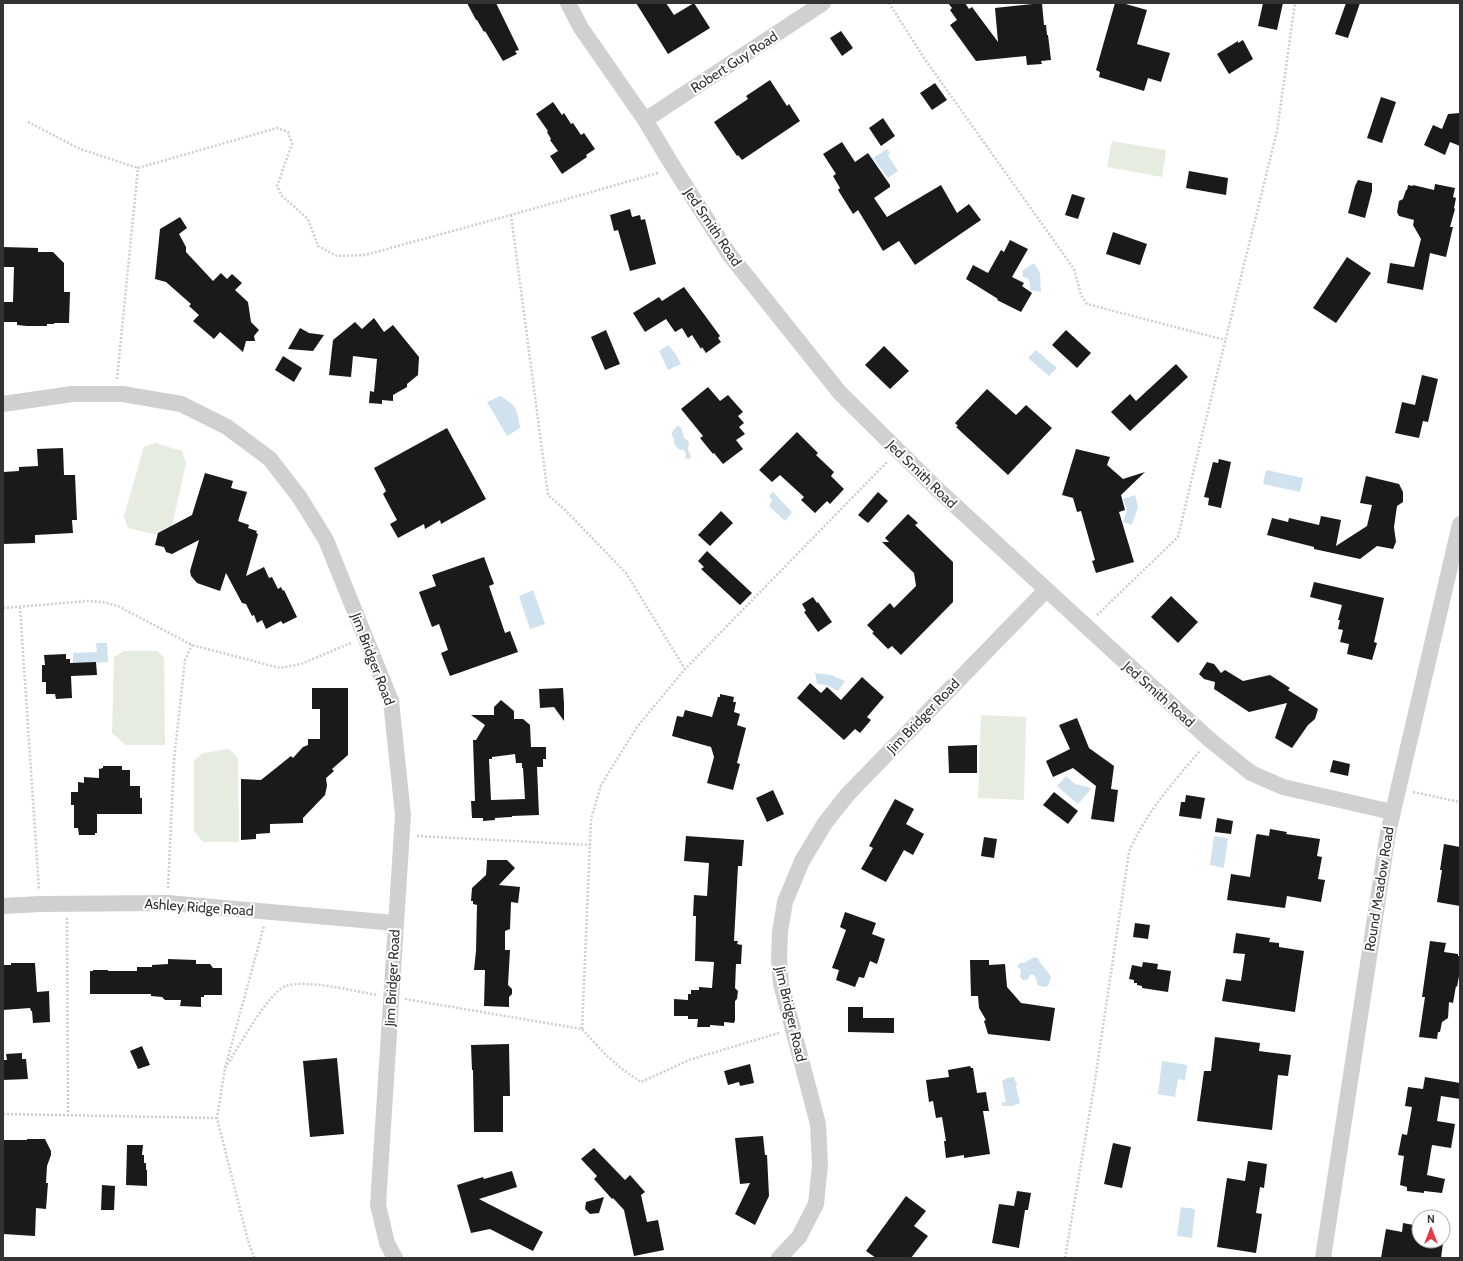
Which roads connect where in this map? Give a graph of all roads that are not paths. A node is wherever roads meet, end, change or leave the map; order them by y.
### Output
1 (568, 3) edge
2 (824, 3) edge
3 (645, 120) junction
4 (3, 404) edge
5 (1460, 524) edge
6 (1046, 590) junction
7 (1392, 812) junction
8 (3, 906) edge
9 (395, 923) junction
10 (395, 1258) edge
11 (779, 1258) edge
12 (1323, 1258) edge

1 - 3 street, Jed Smith Road
2 - 3 street, Robert Guy Road
3 - 6 street, Jed Smith Road
4 - 9 street, Jim Bridger Road
5 - 7 street, Round Meadow Road
6 - 7 street, Jed Smith Road
6 - 11 street, Jim Bridger Road
7 - 12 street, Round Meadow Road
8 - 9 street, Ashley Ridge Road
9 - 10 street, Jim Bridger Road

